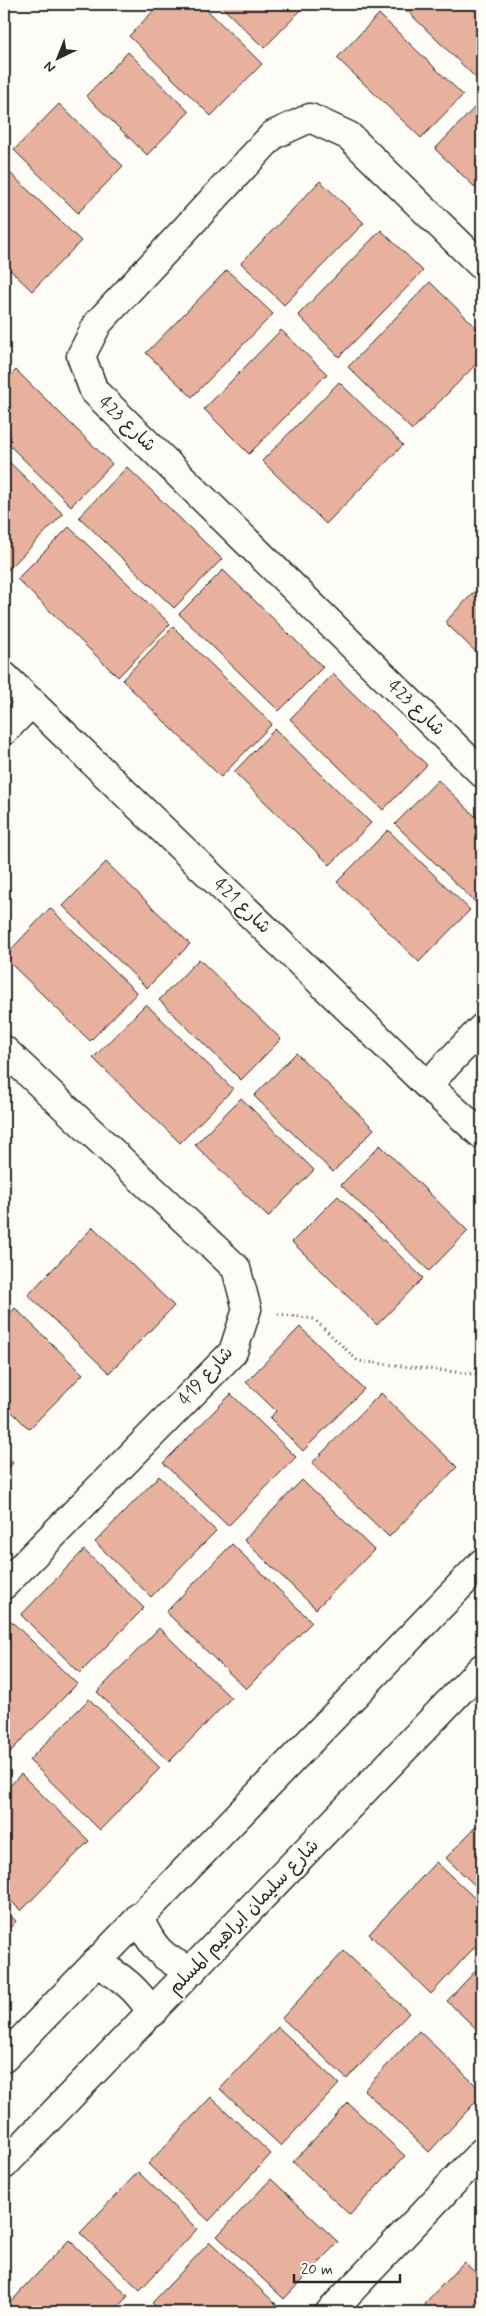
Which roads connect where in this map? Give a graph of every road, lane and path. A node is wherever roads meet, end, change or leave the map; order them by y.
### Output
1 (482, 266) edge
2 (4, 676) edge
3 (32, 702) junction
4 (4, 731) edge
5 (482, 773) edge
6 (482, 1028) edge
7 (8, 1064) edge
8 (427, 1085) junction
9 (482, 1135) edge
10 (247, 1309) junction
11 (482, 1375) edge
12 (482, 1563) edge
13 (4, 1585) edge
14 (482, 1668) edge
15 (138, 1917) junction
16 (95, 1963) junction
17 (192, 1971) junction
18 (152, 2013) junction
19 (4, 2058) edge
20 (482, 2152) edge
21 (4, 2165) edge
22 (330, 2312) edge

1 - 5 street, شارع 423
2 - 3 street, شارع 421
3 - 4 street
3 - 8 street, شارع 421
6 - 8 street
7 - 10 street
8 - 9 street, شارع 421
10 - 11 path
10 - 13 street, شارع 419
12 - 15 street
14 - 17 street, شارع سليمان ابراهيم المسلم
15 - 16 street
15 - 17 street
16 - 18 street
16 - 19 street
17 - 18 street, شارع سليمان ابراهيم المسلم
18 - 21 street, شارع سليمان ابراهيم المسلم
20 - 22 street

